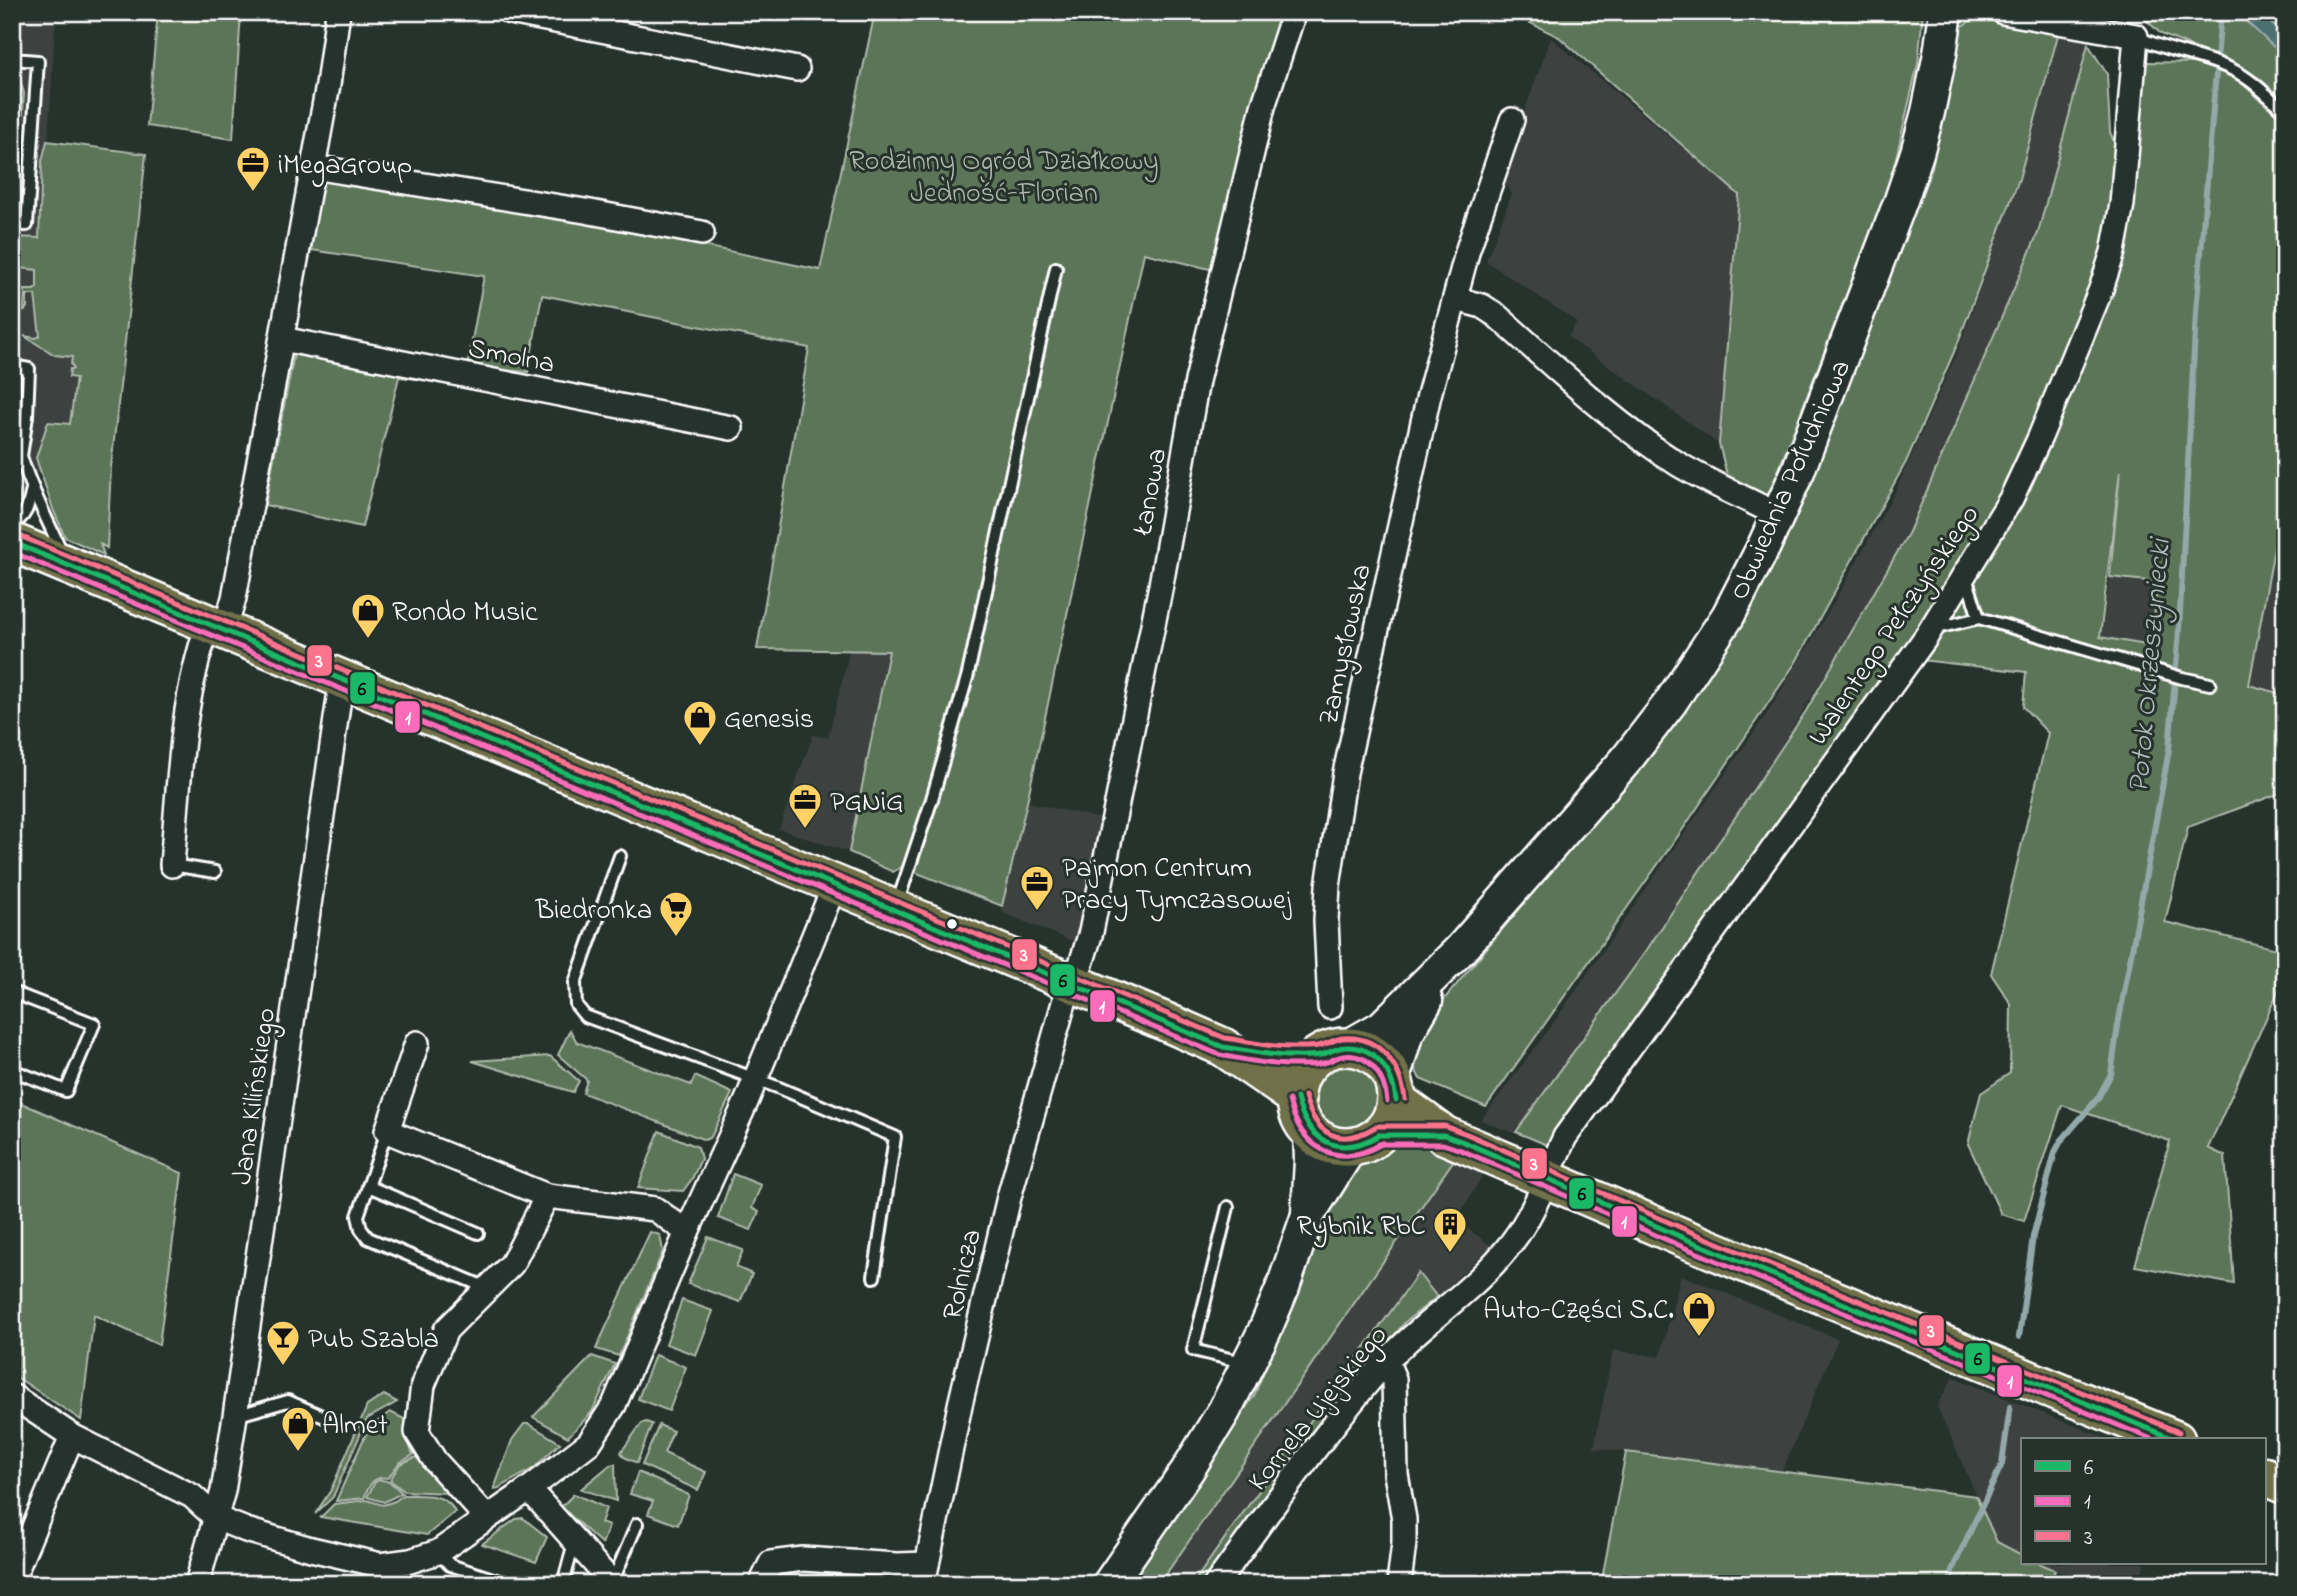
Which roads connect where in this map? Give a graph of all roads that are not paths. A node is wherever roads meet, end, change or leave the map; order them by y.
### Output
1 (338, 12) edge
2 (510, 12) edge
3 (1294, 12) edge
4 (1946, 12) edge
5 (2003, 12) edge
6 (2136, 36) junction
7 (12, 59) edge
8 (797, 69) dead end
9 (2285, 112) edge
10 (1512, 120) dead end
11 (313, 167) junction
12 (12, 225) edge
13 (702, 233) dead end
14 (1056, 268) dead end
15 (1456, 299) junction
16 (282, 339) junction
17 (12, 366) edge
18 (731, 428) dead end
19 (12, 445) edge
20 (21, 456) junction
21 (32, 489) junction
22 (1778, 515) junction
23 (12, 524) edge
24 (12, 542) edge
25 (69, 566) junction
26 (1965, 575) junction
27 (1979, 618) junction
28 (216, 628) junction
29 (1926, 637) junction
30 (343, 681) junction
31 (2210, 684) dead end
32 (620, 856) dead end
33 (172, 865) joint
34 (215, 872) dead end
35 (835, 884) junction
36 (895, 909) junction
37 (1460, 950) junction
38 (1073, 983) junction
39 (12, 992) edge
40 (1330, 1007) dead end
41 (417, 1043) dead end
42 (1223, 1046) junction
43 (1334, 1051) junction
44 (12, 1070) edge
45 (755, 1079) junction
46 (1395, 1090) junction
47 (1303, 1114) junction
48 (387, 1131) junction
49 (1444, 1135) junction
50 (1365, 1141) junction
51 (1546, 1178) junction
52 (368, 1186) junction
53 (547, 1196) junction
54 (1228, 1207) dead end
55 (1308, 1214) junction
56 (687, 1231) junction
57 (478, 1233) dead end
58 (874, 1277) dead end
59 (487, 1288) junction
60 (1386, 1360) junction
61 (1249, 1364) junction
62 (12, 1396) edge
63 (235, 1416) junction
64 (324, 1417) dead end
65 (72, 1436) junction
66 (2171, 1438) edge
67 (2266, 1477) edge
68 (2285, 1485) edge
69 (529, 1489) junction
70 (216, 1518) junction
71 (487, 1518) junction
72 (637, 1524) dead end
73 (575, 1540) junction
74 (438, 1552) junction
75 (925, 1574) edge
76 (12, 1580) edge
77 (612, 1583) edge
78 (197, 1584) edge
79 (509, 1584) edge
80 (563, 1584) edge
81 (761, 1584) edge
82 (1108, 1584) edge
83 (1216, 1584) edge
84 (1399, 1584) edge

1 - 11 street
2 - 8 street
3 - 38 street, Łanowa
4 - 22 main road, Obwiednia Południowa
5 - 6 street
6 - 9 lane
6 - 26 street, Walentego Pełczyńskiego
7 - 12 lane
10 - 15 street, Zamysłowska
11 - 13 street
11 - 16 street
14 - 36 lane
15 - 22 street
15 - 40 street, Zamysłowska
16 - 18 street, Smolna
16 - 28 street
17 - 20 lane
19 - 20 lane
20 - 21 lane
21 - 23 lane
21 - 25 lane
22 - 37 main road, Obwiednia Południowa
24 - 25 main road
25 - 28 main road
26 - 27 lane
26 - 29 street, Walentego Pełczyńskiego
27 - 29 lane
27 - 31 lane
28 - 30 main road
28 - 33 street
29 - 51 street, Walentego Pełczyńskiego
30 - 35 main road
30 - 63 street, Jana Kilińskiego
32 - 45 lane
33 - 34 lane
35 - 36 main road
35 - 45 street
36 - 38 main road
37 - 43 main road, Obwiednia Południowa
37 - 46 main road, Obwiednia Południowa
38 - 42 main road
38 - 75 street, Rolnicza
39 - 44 lane
41 - 48 street
42 - 43 main road
42 - 47 main road
43 - 46 main road
43 - 47 main road
45 - 56 street
45 - 58 lane
46 - 49 main road
46 - 50 main road
47 - 50 main road
47 - 55 main road
48 - 52 lane
48 - 53 street
49 - 50 main road
49 - 51 main road
50 - 55 main road
51 - 60 street, Kornela Ujejskiego
51 - 66 main road
52 - 57 lane
52 - 59 lane
53 - 56 street
53 - 59 street
54 - 61 lane
55 - 61 main road
56 - 69 street
59 - 71 street
60 - 83 street, Kornela Ujejskiego
60 - 84 street
61 - 82 main road
62 - 65 street
63 - 64 lane
63 - 70 street, Jana Kilińskiego
65 - 70 street
65 - 76 street
67 - 68 main road
69 - 71 street
69 - 73 street
70 - 74 street
70 - 78 street, Jana Kilińskiego
71 - 74 street
72 - 77 lane
73 - 77 street
73 - 80 lane
74 - 79 lane
75 - 81 street

